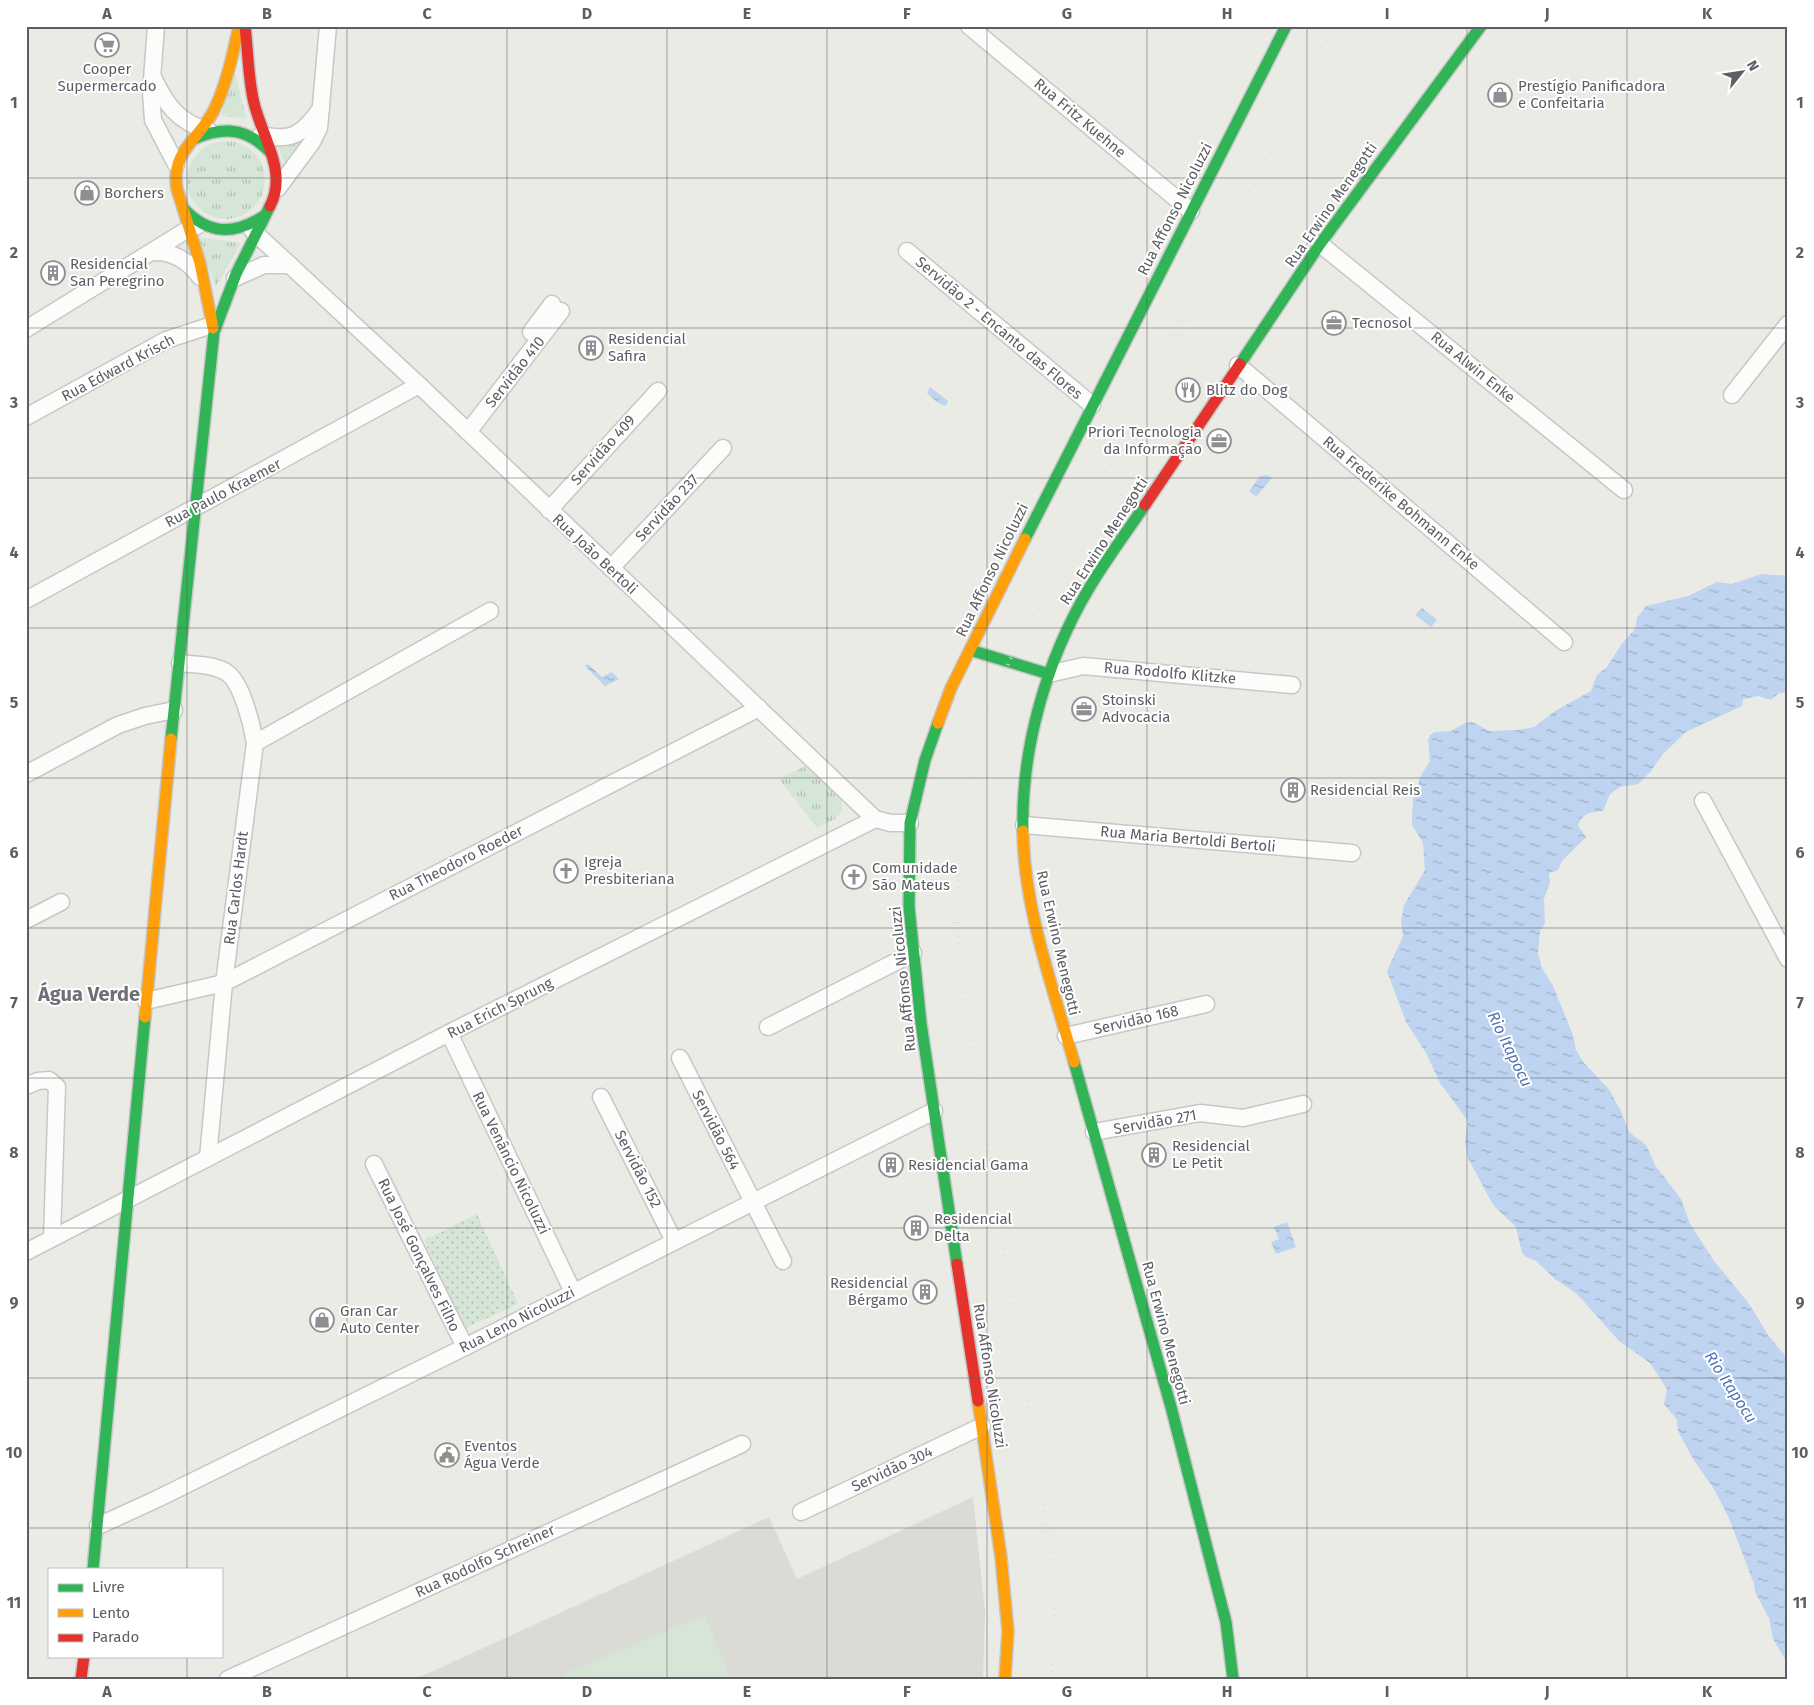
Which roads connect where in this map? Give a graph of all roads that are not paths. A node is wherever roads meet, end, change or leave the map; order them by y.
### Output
1 (156, 26) edge
2 (239, 26) edge
3 (245, 26) edge
4 (328, 26) edge
5 (968, 26) edge
6 (1286, 26) edge
7 (1481, 26) edge
8 (152, 75) junction
9 (322, 106) junction
10 (240, 132) junction
11 (203, 133) junction
12 (264, 136) junction
13 (270, 152) junction
14 (176, 164) junction
15 (276, 191) junction
16 (1191, 211) junction
17 (198, 228) junction
18 (250, 230) junction
19 (1320, 244) junction
20 (907, 251) dead end
21 (152, 252) junction
22 (290, 265) junction
23 (233, 279) junction
24 (205, 284) junction
25 (557, 308) dead end
26 (1788, 324) edge
27 (26, 329) edge
28 (213, 329) junction
29 (1238, 365) junction
30 (420, 385) junction
31 (658, 391) dead end
32 (1732, 395) dead end
33 (1092, 405) junction
34 (26, 417) edge
35 (465, 429) junction
36 (723, 448) dead end
37 (1624, 490) dead end
38 (196, 507) junction
39 (549, 510) junction
40 (611, 568) junction
41 (26, 600) edge
42 (490, 611) dead end
43 (1564, 642) dead end
44 (970, 650) junction
45 (180, 663) junction
46 (1049, 674) junction
47 (1292, 685) dead end
48 (759, 708) junction
49 (174, 710) junction
50 (255, 743) junction
51 (26, 774) edge
52 (1702, 801) dead end
53 (875, 819) junction
54 (910, 823) junction
55 (1024, 825) junction
56 (1352, 853) dead end
57 (60, 902) dead end
58 (26, 920) edge
59 (913, 953) junction
60 (1788, 959) edge
61 (224, 983) junction
62 (146, 1001) junction
63 (1206, 1004) dead end
64 (768, 1028) dead end
65 (449, 1033) junction
66 (1066, 1036) junction
67 (680, 1058) dead end
68 (26, 1086) edge
69 (602, 1098) dead end
70 (1303, 1104) dead end
71 (934, 1111) junction
72 (1094, 1132) junction
73 (208, 1158) junction
74 (374, 1164) dead end
75 (126, 1200) junction
76 (753, 1201) junction
77 (52, 1238) junction
78 (674, 1241) junction
79 (26, 1252) edge
80 (784, 1261) dead end
81 (573, 1292) junction
82 (465, 1347) junction
83 (982, 1426) junction
84 (742, 1444) dead end
85 (801, 1512) dead end
86 (98, 1526) junction
87 (93, 1568) edge
88 (84, 1658) edge
89 (82, 1679) edge
90 (228, 1679) edge
91 (1005, 1679) edge
92 (1233, 1679) edge

1 - 8 street
2 - 11 main road
3 - 12 main road
4 - 9 street
5 - 16 street, Rua Fritz Kuehne
6 - 16 main road, Rua Affonso Nicoluzzi
7 - 19 main road, Rua Erwino Menegotti
8 - 11 street
8 - 14 street
9 - 12 street
9 - 15 street
10 - 11 main road
10 - 12 street
10 - 13 main road
11 - 14 main road
12 - 13 main road
13 - 15 main road
14 - 17 main road
15 - 18 main road
16 - 33 main road, Rua Affonso Nicoluzzi
17 - 18 main road
17 - 21 street
17 - 24 main road
18 - 22 street, Rua João Bertoli
18 - 23 main road
19 - 29 main road, Rua Erwino Menegotti
19 - 37 street, Rua Alwin Enke
20 - 33 street, Servidão 2 - Encanto das Flores
21 - 24 street
21 - 27 street
22 - 23 street
22 - 30 street, Rua João Bertoli
23 - 28 main road
24 - 28 main road
25 - 35 street
26 - 32 street
28 - 34 street, Rua Edward Krisch
28 - 38 main road
29 - 43 street, Rua Frederike Bohmann Enke
29 - 46 main road, Rua Erwino Menegotti
30 - 35 street, Rua João Bertoli
30 - 38 street, Rua Paulo Kraemer
31 - 39 street, Servidão 409
33 - 44 main road, Rua Affonso Nicoluzzi
35 - 39 street, Rua João Bertoli
36 - 40 street, Servidão 237
38 - 41 street, Rua Paulo Kraemer
38 - 45 main road
39 - 40 street, Rua João Bertoli
40 - 48 street, Rua João Bertoli
42 - 50 street
44 - 46 main road
44 - 54 main road, Rua Affonso Nicoluzzi
45 - 49 main road
45 - 50 street, Rua Carlos Hardt
46 - 47 street, Rua Rodolfo Klitzke
46 - 55 main road, Rua Erwino Menegotti
48 - 53 street, Rua João Bertoli
48 - 61 street, Rua Theodoro Roeder
49 - 51 street
49 - 62 main road
50 - 61 street, Rua Carlos Hardt
52 - 60 street
53 - 54 street
53 - 65 street, Rua Erich Sprung
54 - 59 main road, Rua Affonso Nicoluzzi
55 - 56 street, Rua Maria Bertoldi Bertoli
55 - 66 main road, Rua Erwino Menegotti
57 - 58 street
59 - 64 street
59 - 71 main road, Rua Affonso Nicoluzzi
61 - 62 street, Rua Theodoro Roeder
61 - 73 street, Rua Carlos Hardt
62 - 75 main road
63 - 66 street, Servidão 168
65 - 73 street, Rua Erich Sprung
65 - 81 street, Rua Venâncio Nicoluzzi
66 - 72 main road, Rua Erwino Menegotti
67 - 76 street, Servidão 564
68 - 77 street
69 - 78 street, Servidão 152
70 - 72 street, Servidão 271
71 - 76 street, Rua Leno Nicoluzzi
71 - 83 main road, Rua Affonso Nicoluzzi
72 - 92 main road, Rua Erwino Menegotti
73 - 75 street, Rua Erich Sprung
74 - 82 street, Rua José Gonçalves Filho
75 - 77 street, Rua Erich Sprung
75 - 86 main road
76 - 78 street, Rua Leno Nicoluzzi
76 - 80 street, Servidão 564
77 - 79 street, Rua Erich Sprung
78 - 81 street, Rua Leno Nicoluzzi
81 - 82 street, Rua Leno Nicoluzzi
82 - 86 street, Rua Leno Nicoluzzi
83 - 85 street, Servidão 304
83 - 91 main road, Rua Affonso Nicoluzzi
84 - 90 street, Rua Rodolfo Schreiner
86 - 87 main road
88 - 89 main road

